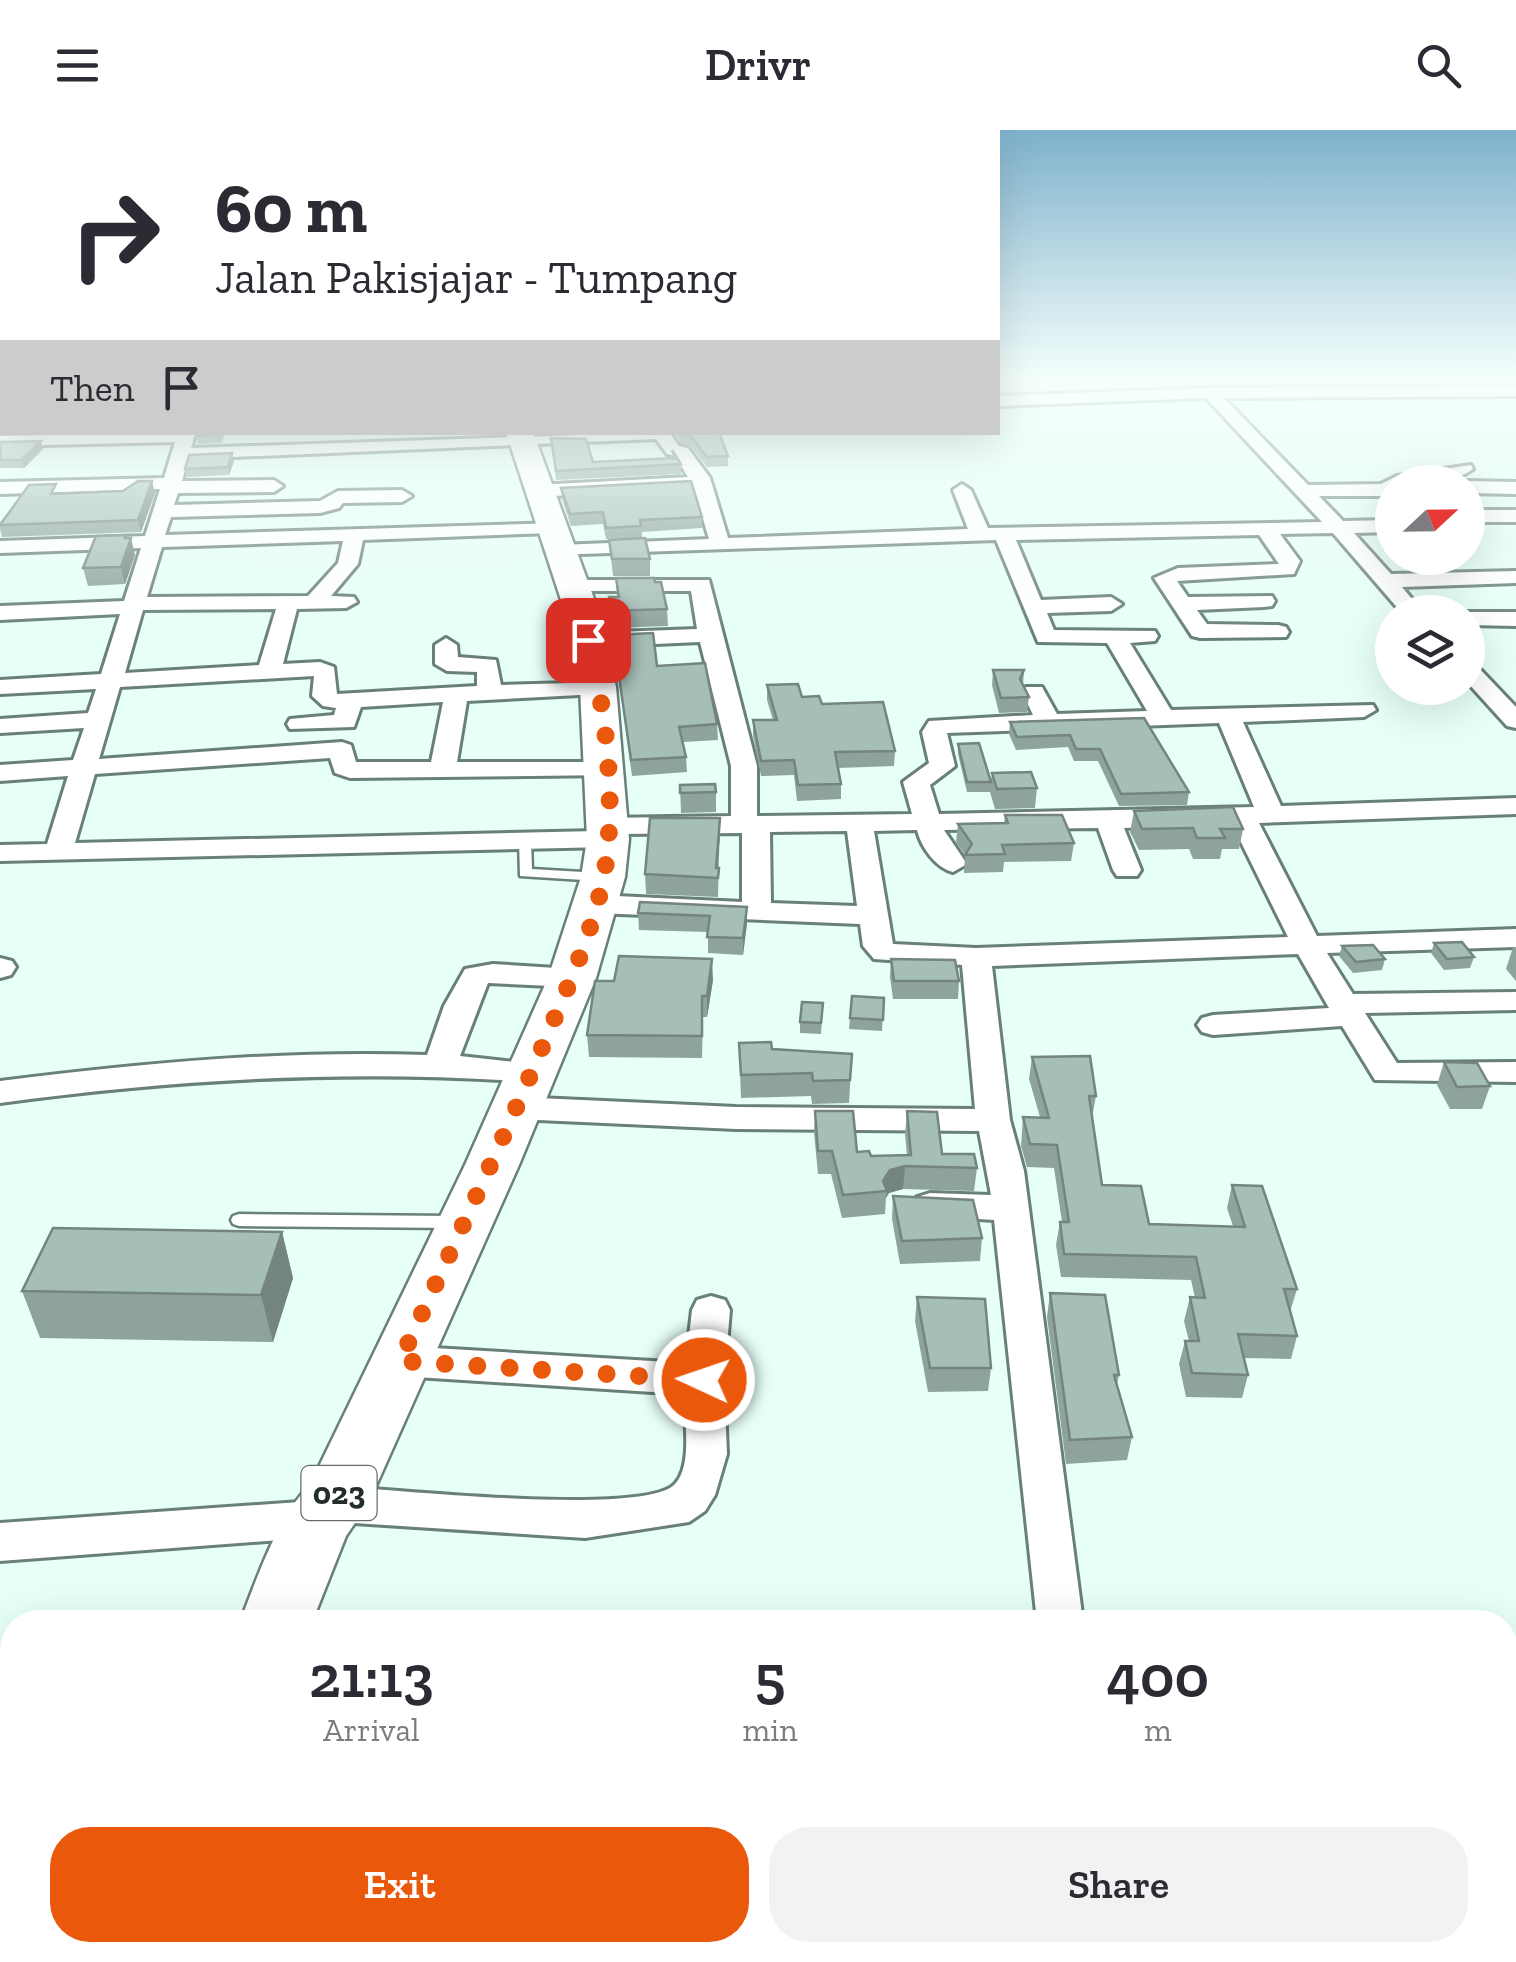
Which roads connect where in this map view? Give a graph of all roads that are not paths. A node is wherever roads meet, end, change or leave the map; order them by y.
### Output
1 (178, 464) edge
2 (530, 464) edge
3 (690, 464) edge
4 (1276, 464) edge
5 (702, 482) junction
6 (1485, 482) edge
7 (290, 486) dead end
8 (0, 488) edge
9 (1375, 488) edge
10 (1516, 488) edge
11 (962, 490) dead end
12 (1302, 492) junction
13 (171, 493) junction
14 (89, 496) edge
15 (402, 496) dead end
16 (1485, 516) edge
17 (1516, 516) edge
18 (1375, 527) edge
19 (1337, 528) junction
20 (1266, 530) junction
21 (354, 535) junction
22 (992, 535) junction
23 (555, 539) junction
24 (155, 542) junction
25 (720, 544) junction
26 (59, 545) junction
27 (0, 547) edge
28 (46, 574) dead end
29 (1516, 577) edge
30 (1383, 581) junction
31 (1396, 595) edge
32 (289, 600) junction
33 (316, 600) junction
34 (1264, 600) dead end
35 (346, 602) dead end
36 (1111, 604) dead end
37 (1181, 604) junction
38 (135, 605) junction
39 (1032, 607) junction
40 (0, 613) edge
41 (1485, 619) edge
42 (1516, 619) edge
43 (1278, 632) dead end
44 (709, 635) junction
45 (1114, 636) junction
46 (1148, 636) dead end
47 (588, 640) junction
48 (446, 645) dead end
49 (269, 672) junction
50 (108, 680) junction
51 (0, 687) edge
52 (598, 687) junction
53 (1485, 687) edge
54 (488, 692) junction
55 (1034, 692) dead end
56 (456, 694) junction
57 (1364, 710) dead end
58 (347, 711) junction
59 (1227, 714) junction
60 (1162, 715) junction
61 (1513, 716) edge
62 (96, 720) junction
63 (1048, 720) junction
64 (298, 724) dead end
65 (0, 726) edge
66 (342, 750) junction
67 (81, 769) junction
68 (442, 770) junction
69 (606, 770) junction
70 (0, 773) edge
71 (1516, 806) edge
72 (1257, 817) junction
73 (1108, 820) junction
74 (929, 821) junction
75 (859, 823) junction
76 (750, 824) junction
77 (525, 840) junction
78 (58, 852) junction
79 (0, 854) edge
80 (604, 862) junction
81 (953, 864) dead end
82 (1127, 870) dead end
83 (757, 913) junction
84 (874, 916) junction
85 (1516, 938) edge
86 (1307, 945) junction
87 (976, 957) junction
88 (572, 978) junction
89 (1516, 1001) edge
90 (1346, 1010) junction
91 (1213, 1025) dead end
92 (441, 1064) junction
93 (1516, 1072) edge
94 (524, 1090) junction
95 (0, 1092) edge
96 (993, 1120) junction
97 (904, 1206) edge
98 (1010, 1208) junction
99 (239, 1220) dead end
100 (463, 1222) junction
101 (710, 1310) dead end
102 (400, 1361) junction
103 (704, 1380) junction
104 (326, 1511) junction
105 (0, 1542) edge
106 (281, 1610) edge
107 (1059, 1610) edge

1 - 13 street
2 - 23 main road, 023
3 - 5 street
4 - 12 street
5 - 23 street
5 - 25 street
6 - 10 street
7 - 13 street
8 - 13 street
9 - 12 street
11 - 22 street
12 - 19 street
13 - 14 street
13 - 15 street
13 - 24 street
16 - 17 street
18 - 19 street
19 - 20 street
19 - 30 street
20 - 22 street
20 - 37 street
21 - 23 street
21 - 24 street
21 - 33 street
22 - 25 street
22 - 39 street
23 - 25 street
23 - 44 street
23 - 47 main road, 023
24 - 26 street
24 - 38 street
26 - 27 street
26 - 28 street
29 - 30 street
30 - 31 street
32 - 33 street
32 - 38 street
32 - 49 street
33 - 35 street
34 - 37 street
36 - 39 street
37 - 43 street
38 - 40 street
38 - 50 street
39 - 45 street
41 - 42 street
44 - 47 street
44 - 76 street
45 - 46 street
45 - 60 street
47 - 52 main road, 023
48 - 54 street
49 - 50 street
49 - 58 street
50 - 51 street
50 - 62 street
52 - 54 street
52 - 69 main road, 023
53 - 61 street
54 - 56 street
55 - 63 street
56 - 58 street
56 - 68 street
57 - 59 street
58 - 64 street
58 - 66 street
59 - 60 street
59 - 72 street
60 - 63 street
62 - 65 street
62 - 67 street
63 - 74 street
66 - 67 street
66 - 68 street
67 - 70 street
67 - 78 street
68 - 69 street
69 - 80 main road, 023
71 - 72 street
72 - 73 street
72 - 86 street
73 - 74 street
73 - 82 street
74 - 75 street
74 - 81 street
75 - 76 street
75 - 84 street
76 - 80 street
76 - 83 street
77 - 78 street
77 - 80 street
77 - 80 lane
78 - 79 street
80 - 83 street
80 - 88 main road, 023
83 - 84 street
84 - 87 street
85 - 86 street
86 - 87 street
86 - 90 street
87 - 96 street
88 - 92 street
88 - 94 main road, 023
89 - 90 street
90 - 91 street
90 - 93 street
92 - 94 street
92 - 95 street
94 - 96 street
94 - 100 main road, 023
96 - 98 street
97 - 98 street
98 - 107 street
99 - 100 lane
100 - 102 main road, 023
101 - 103 street
102 - 103 street
102 - 104 main road, 023
103 - 104 street
104 - 105 street
104 - 106 main road, 023

